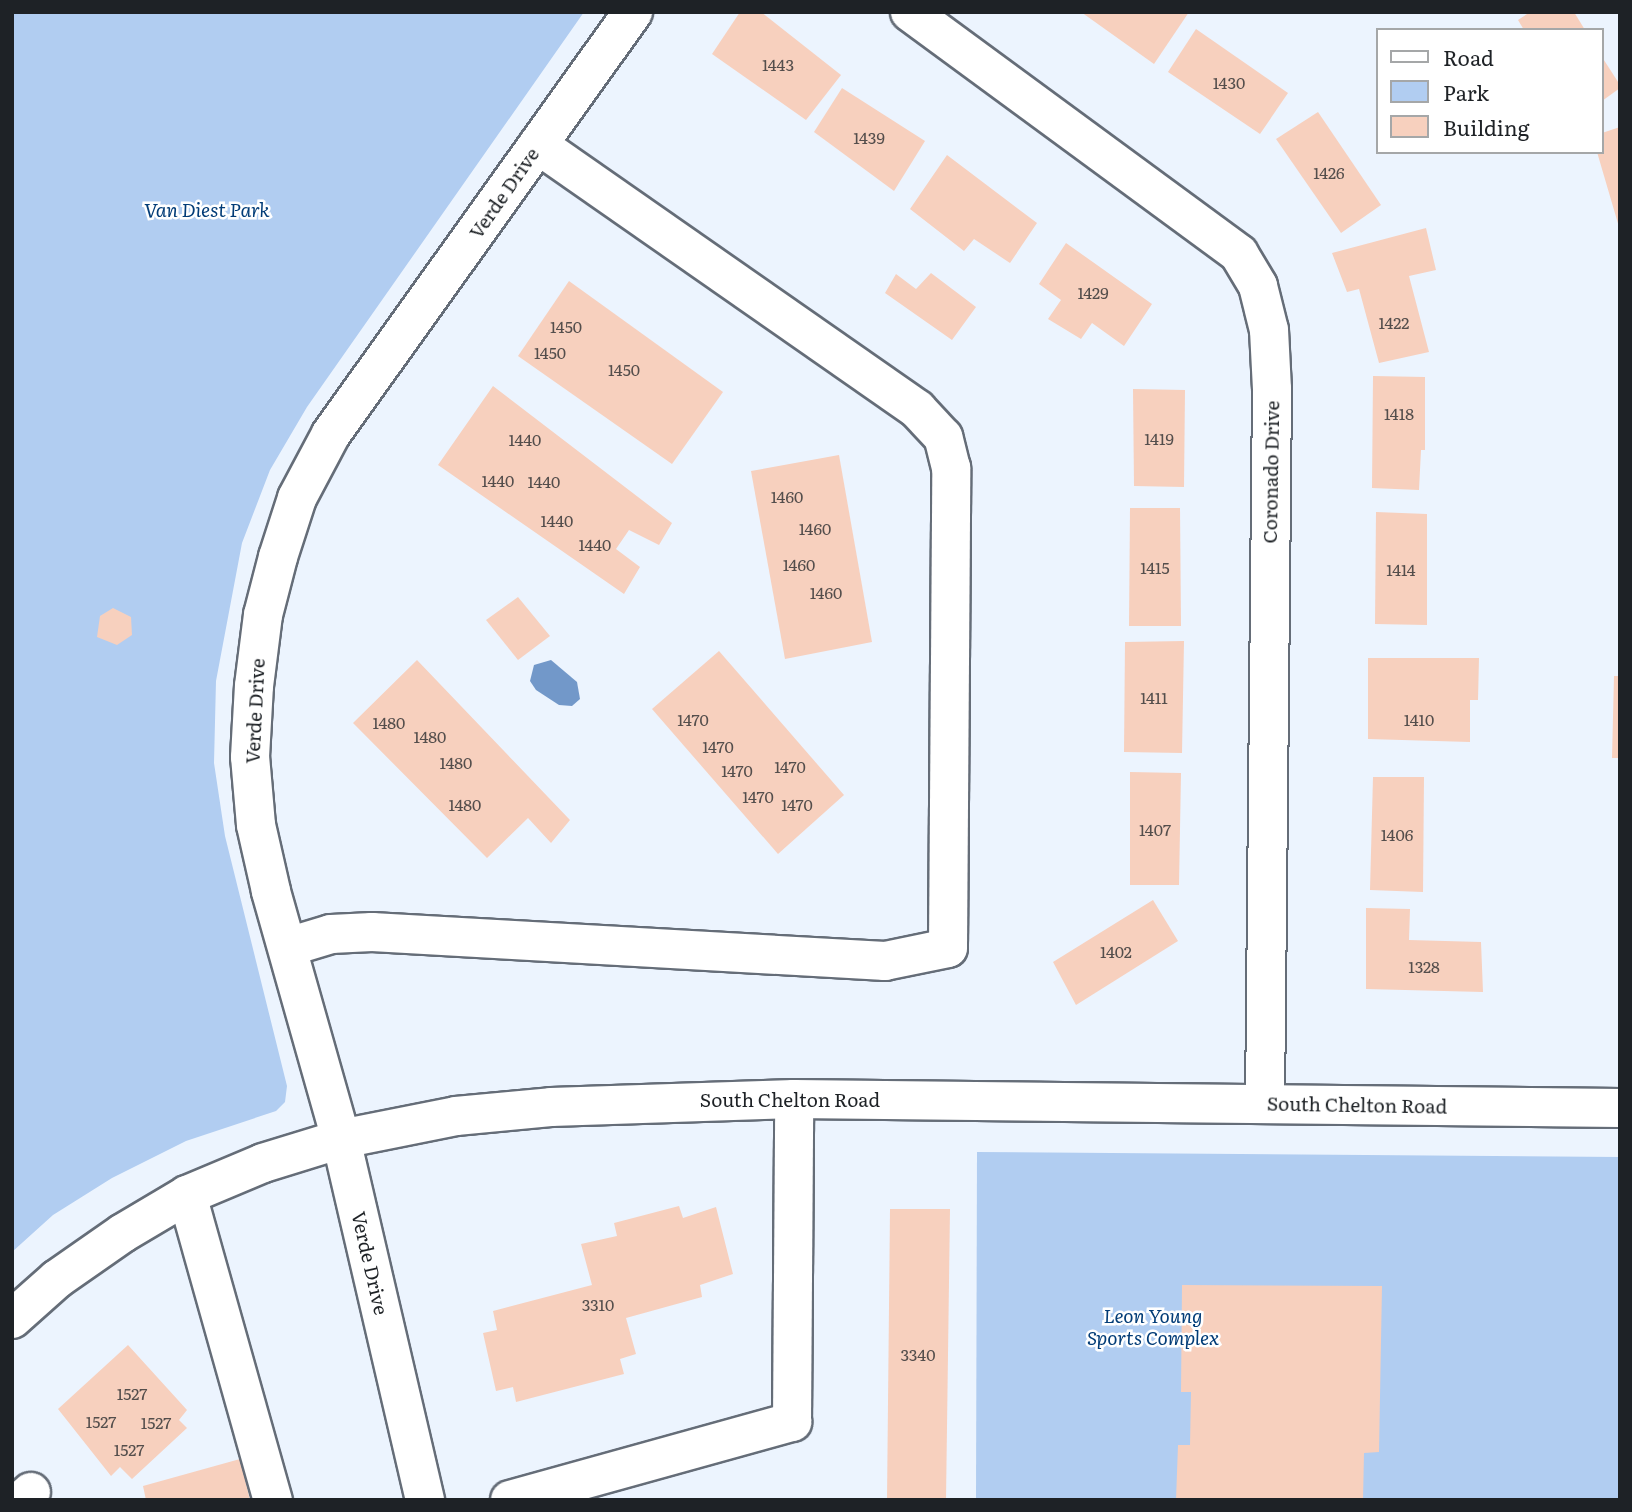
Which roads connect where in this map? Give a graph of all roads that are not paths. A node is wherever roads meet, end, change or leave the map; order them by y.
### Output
1 (633, 12) edge
2 (910, 12) edge
3 (538, 145) junction
4 (288, 947) junction
5 (793, 1099) junction
6 (1265, 1104) junction
7 (1620, 1108) edge
8 (341, 1139) junction
9 (187, 1195) junction
10 (12, 1319) edge
11 (273, 1500) edge
12 (425, 1500) edge
13 (510, 1500) edge

1 - 3 street, Verde Drive
2 - 6 street, Coronado Drive
3 - 4 street, Verde Drive
3 - 4 street
4 - 8 street, Verde Drive
5 - 6 street, South Chelton Road
5 - 8 street, South Chelton Road
5 - 13 street
6 - 7 street, South Chelton Road
8 - 9 street, South Chelton Road
8 - 12 street, Verde Drive
9 - 10 street, South Chelton Road
9 - 11 street

